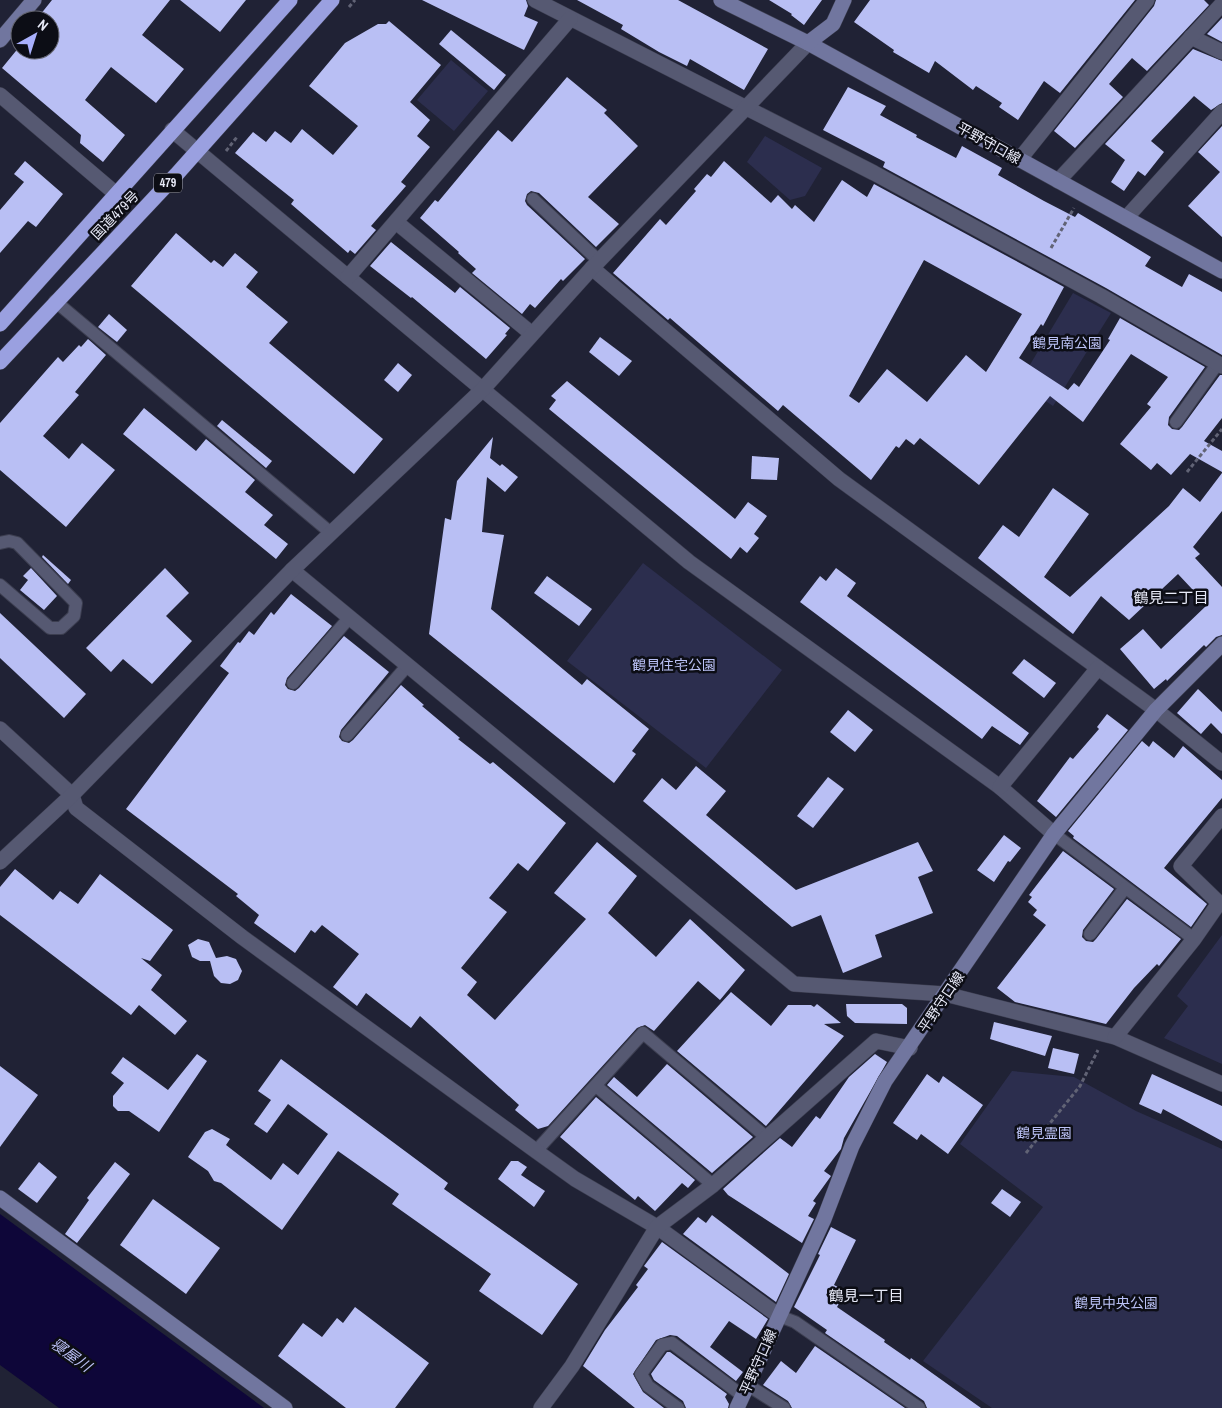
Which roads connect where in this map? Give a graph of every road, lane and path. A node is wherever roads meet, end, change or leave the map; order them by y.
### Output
1 (34, 0) edge
2 (290, 0) edge
3 (332, 0) edge
4 (535, 0) edge
5 (721, 0) edge
6 (844, 0) edge
7 (1147, 0) edge
8 (1222, 2) edge
9 (570, 19) junction
10 (1192, 37) junction
11 (0, 40) edge
12 (808, 44) junction
13 (1222, 52) edge
14 (0, 95) edge
15 (746, 108) junction
16 (1222, 112) edge
17 (172, 130) junction
18 (197, 151) junction
19 (1019, 160) junction
20 (1058, 181) junction
21 (115, 193) junction
22 (1082, 194) junction
23 (533, 199) dead end
24 (1126, 218) junction
25 (396, 222) junction
26 (1042, 264) junction
27 (595, 265) junction
28 (1222, 270) edge
29 (348, 277) junction
30 (55, 301) junction
31 (0, 324) edge
32 (532, 334) junction
33 (0, 362) edge
34 (1220, 365) edge
35 (482, 390) junction
36 (1176, 422) dead end
37 (1222, 429) edge
38 (1187, 472) dead end
39 (331, 533) junction
40 (0, 543) edge
41 (292, 570) junction
42 (0, 585) edge
43 (349, 618) junction
44 (1222, 644) edge
45 (407, 666) junction
46 (1098, 668) junction
47 (293, 683) dead end
48 (1156, 710) junction
49 (0, 729) edge
50 (347, 735) dead end
51 (1222, 763) edge
52 (1000, 787) junction
53 (72, 795) junction
54 (1222, 816) edge
55 (1054, 834) junction
56 (0, 862) edge
57 (1125, 888) junction
58 (1090, 934) dead end
59 (1194, 940) junction
60 (946, 994) junction
61 (1110, 1036) junction
62 (910, 1048) junction
63 (1222, 1084) edge
64 (596, 1086) junction
65 (766, 1137) junction
66 (536, 1151) junction
67 (1026, 1153) dead end
68 (713, 1185) junction
69 (0, 1198) edge
70 (657, 1228) junction
71 (779, 1316) junction
72 (743, 1397) edge
73 (285, 1408) edge
74 (541, 1408) edge
75 (678, 1408) edge
76 (784, 1408) edge
77 (919, 1408) edge

1 - 11 main road
2 - 17 highway, 国道479号 / 479
3 - 18 highway, 国道479号 / 479
4 - 9 street
5 - 12 main road, 平野守口線
6 - 12 main road
7 - 19 street
8 - 10 street
9 - 15 street
9 - 25 street
10 - 13 street
10 - 20 street
12 - 15 street
12 - 19 main road, 平野守口線
14 - 21 street
15 - 26 street
15 - 27 street
16 - 24 street
17 - 18 street
17 - 21 highway, 国道479号 / 479
18 - 29 street
18 - 30 highway, 国道479号 / 479
19 - 20 main road, 平野守口線
20 - 22 main road, 平野守口線
21 - 31 highway, 国道479号 / 479
22 - 24 main road, 平野守口線
22 - 26 path
23 - 27 lane
24 - 28 main road, 平野守口線
25 - 29 street
25 - 32 street
26 - 34 street
27 - 32 street
27 - 46 street
29 - 35 street
30 - 33 highway, 国道479号 / 479
30 - 39 lane
32 - 35 street
34 - 36 lane
35 - 39 street
35 - 52 street
37 - 38 path
39 - 41 street
40 - 42 lane
41 - 43 street
41 - 53 street
43 - 45 street
43 - 47 lane
44 - 48 main road, 平野守口線
45 - 50 lane
45 - 60 street
46 - 48 street
46 - 52 street
48 - 51 street
48 - 55 main road, 平野守口線
49 - 53 street
52 - 55 street
53 - 56 street
53 - 66 street
54 - 59 street
55 - 57 lane
55 - 60 main road, 平野守口線
57 - 58 lane
57 - 59 lane
59 - 61 street
60 - 61 street
60 - 62 main road, 平野守口線
61 - 63 street
61 - 67 path
62 - 65 street
62 - 71 main road, 平野守口線
64 - 65 lane
64 - 66 lane
64 - 68 lane
65 - 68 street
66 - 70 street
68 - 70 street
69 - 73 main road
70 - 71 street
70 - 74 street
71 - 72 main road, 平野守口線
71 - 77 lane
72 - 75 lane
72 - 76 lane

